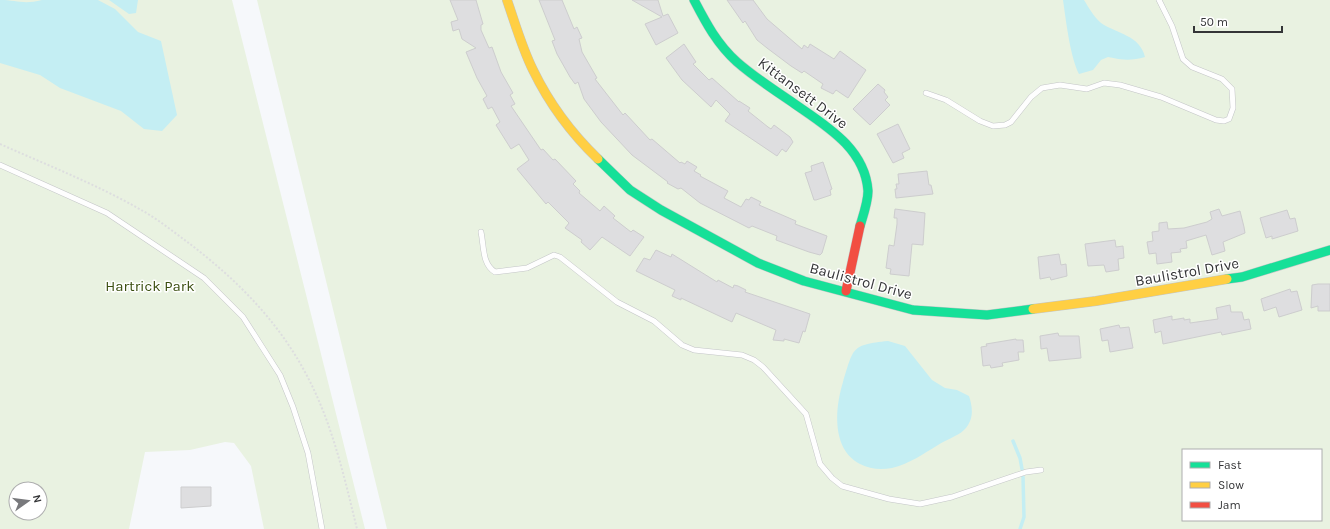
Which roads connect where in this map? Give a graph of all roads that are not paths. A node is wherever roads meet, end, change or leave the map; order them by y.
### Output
1 (508, 0) edge
2 (694, 0) edge
3 (1159, 0) edge
4 (926, 93) dead end
5 (0, 165) edge
6 (481, 232) dead end
7 (1330, 250) edge
8 (846, 291) junction
9 (1041, 470) dead end
10 (322, 529) edge

1 - 8 street, Baulistrol Drive
2 - 8 street, Kittansett Drive
3 - 4 lane
5 - 10 lane
6 - 9 lane
7 - 8 street, Baulistrol Drive

